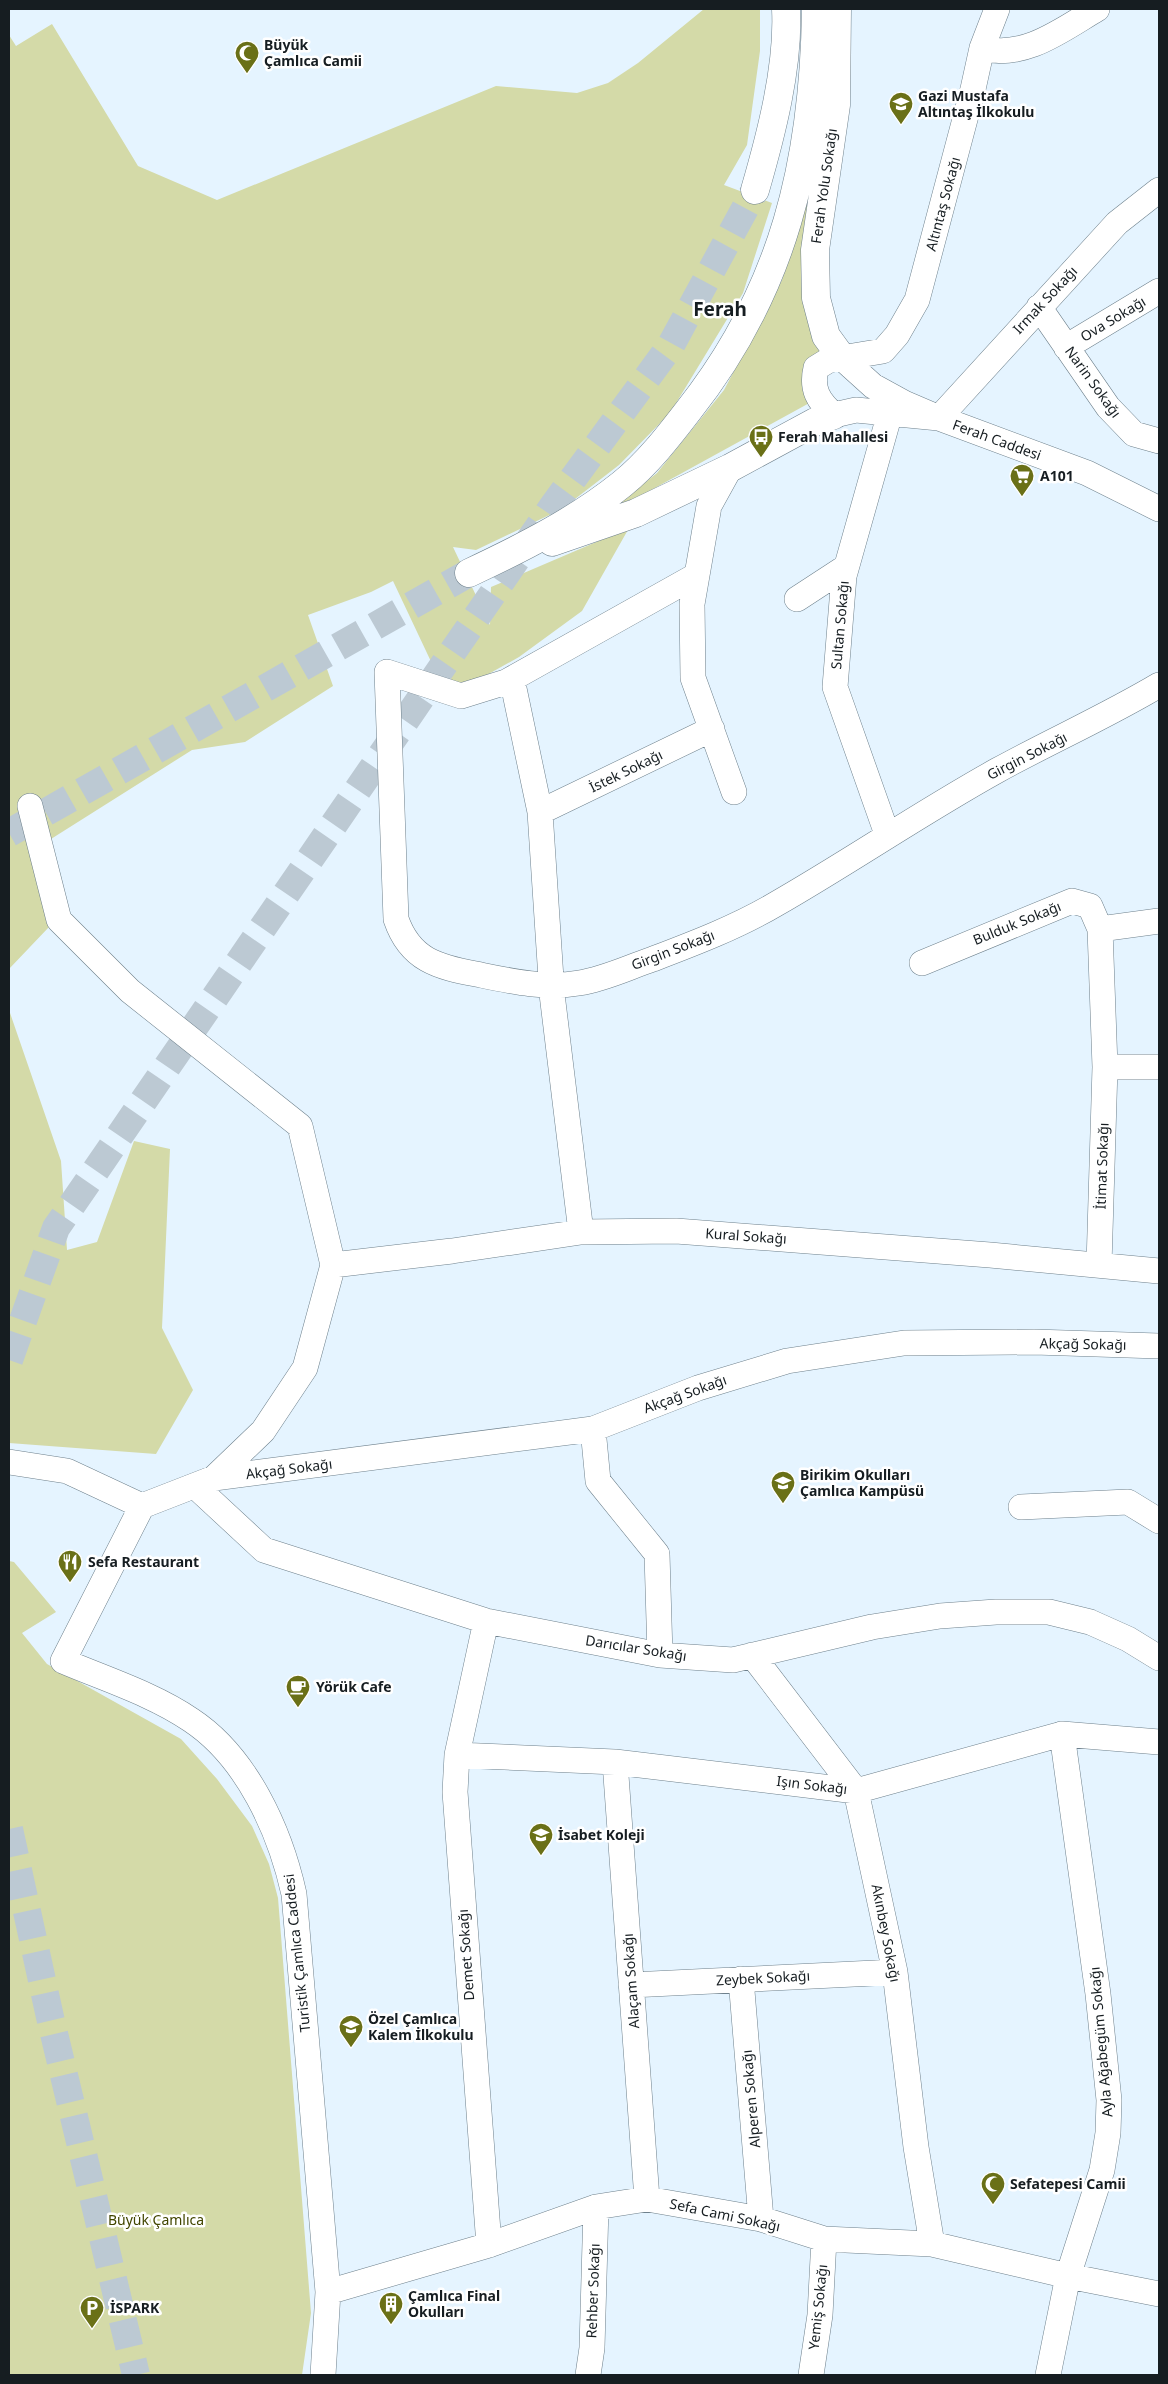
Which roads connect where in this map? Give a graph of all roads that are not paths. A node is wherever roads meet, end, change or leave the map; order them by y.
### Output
1 (786, 9) edge
2 (816, 9) edge
3 (837, 9) edge
4 (997, 9) edge
5 (1097, 9) edge
6 (982, 48) junction
7 (755, 190) tunnel mouth
8 (1159, 190) edge
9 (1159, 290) edge
10 (1039, 307) junction
11 (1066, 347) junction
12 (842, 358) junction
13 (890, 413) junction
14 (834, 415) junction
15 (939, 418) junction
16 (1159, 421) edge
17 (1134, 434) junction
18 (1159, 441) edge
19 (730, 468) junction
20 (1159, 510) edge
21 (846, 567) junction
22 (697, 575) junction
23 (797, 599) dead end
24 (512, 679) junction
25 (1159, 685) edge
26 (712, 729) junction
27 (734, 792) dead end
28 (30, 806) dead end
29 (540, 812) junction
30 (887, 834) junction
31 (1159, 921) edge
32 (1100, 929) junction
33 (922, 963) dead end
34 (551, 985) junction
35 (1105, 1067) junction
36 (1159, 1067) edge
37 (581, 1232) junction
38 (333, 1265) junction
39 (1099, 1265) junction
40 (1159, 1270) edge
41 (1159, 1346) edge
42 (593, 1429) junction
43 (9, 1462) edge
44 (204, 1482) junction
45 (142, 1506) junction
46 (1021, 1507) dead end
47 (1159, 1522) edge
48 (486, 1621) junction
49 (660, 1655) junction
50 (752, 1656) junction
51 (1159, 1658) edge
52 (1062, 1734) junction
53 (1159, 1742) edge
54 (457, 1755) junction
55 (615, 1762) junction
56 (856, 1791) junction
57 (895, 1972) junction
58 (740, 1979) junction
59 (631, 1985) junction
60 (647, 2199) junction
61 (596, 2207) junction
62 (761, 2219) junction
63 (824, 2240) junction
64 (932, 2244) junction
65 (489, 2245) junction
66 (1068, 2276) junction
67 (328, 2292) junction
68 (1159, 2294) edge
69 (323, 2375) edge
70 (588, 2375) edge
71 (810, 2375) edge
72 (1048, 2375) edge

1 - 7 main road
2 - 19 main road
3 - 12 main road, Ferah Yolu Sokağı
4 - 6 street, Altıntaş Sokağı
5 - 6 street
6 - 12 street, Altıntaş Sokağı
8 - 10 street, Irmak Sokağı
9 - 11 street, Ova Sokağı
10 - 11 street, Narin Sokağı
10 - 15 street, Irmak Sokağı
11 - 17 street, Narin Sokağı
12 - 14 street, Altıntaş Sokağı
12 - 15 street, Ferah Caddesi
13 - 14 street
13 - 15 street
13 - 21 street, Sultan Sokağı
14 - 19 main road
15 - 20 street, Ferah Caddesi
16 - 17 street
17 - 18 street
19 - 22 street
21 - 23 street
21 - 30 street, Sultan Sokağı
22 - 24 street
22 - 26 street
24 - 29 street
24 - 34 street, Girgin Sokağı
25 - 30 street, Girgin Sokağı
26 - 27 street
26 - 29 street, İstek Sokağı
28 - 38 street
29 - 34 street
30 - 34 street, Girgin Sokağı
31 - 32 street
32 - 33 street, Bulduk Sokağı
32 - 35 street, İtimat Sokağı
34 - 37 street
35 - 36 street
35 - 39 street, İtimat Sokağı
37 - 38 street, Kural Sokağı
37 - 39 street, Kural Sokağı
38 - 44 street
39 - 40 street, Kural Sokağı
41 - 42 street, Akçağ Sokağı
42 - 44 street, Akçağ Sokağı
42 - 49 street
43 - 45 street
44 - 45 street
44 - 48 street, Darıcılar Sokağı
45 - 67 street, Turistik Çamlıca Caddesi
46 - 47 street
48 - 49 street, Darıcılar Sokağı
48 - 54 street, Demet Sokağı
49 - 50 street, Darıcılar Sokağı
50 - 51 street, Darıcılar Sokağı
50 - 56 street, Akınbey Sokağı
52 - 53 street, Işın Sokağı
52 - 56 street, Işın Sokağı
52 - 66 street, Ayla Ağabegüm Sokağı
54 - 55 street, Işın Sokağı
54 - 65 street, Demet Sokağı
55 - 56 street, Işın Sokağı
55 - 59 street, Alaçam Sokağı
56 - 57 street, Akınbey Sokağı
57 - 58 street, Zeybek Sokağı
57 - 64 street, Akınbey Sokağı
58 - 59 street, Zeybek Sokağı
58 - 62 street, Alperen Sokağı
59 - 60 street, Alaçam Sokağı
60 - 61 street, Sefa Cami Sokağı
60 - 62 street, Sefa Cami Sokağı
61 - 65 street, Sefa Cami Sokağı
61 - 70 street, Rehber Sokağı
62 - 63 street, Sefa Cami Sokağı
63 - 64 street, Sefa Cami Sokağı
63 - 71 street, Yemiş Sokağı
64 - 66 street, Sefa Cami Sokağı
65 - 67 street, Sefa Cami Sokağı
66 - 68 street, Sefa Cami Sokağı
66 - 72 street, Ayla Ağabegüm Sokağı
67 - 69 street, Turistik Çamlıca Caddesi

